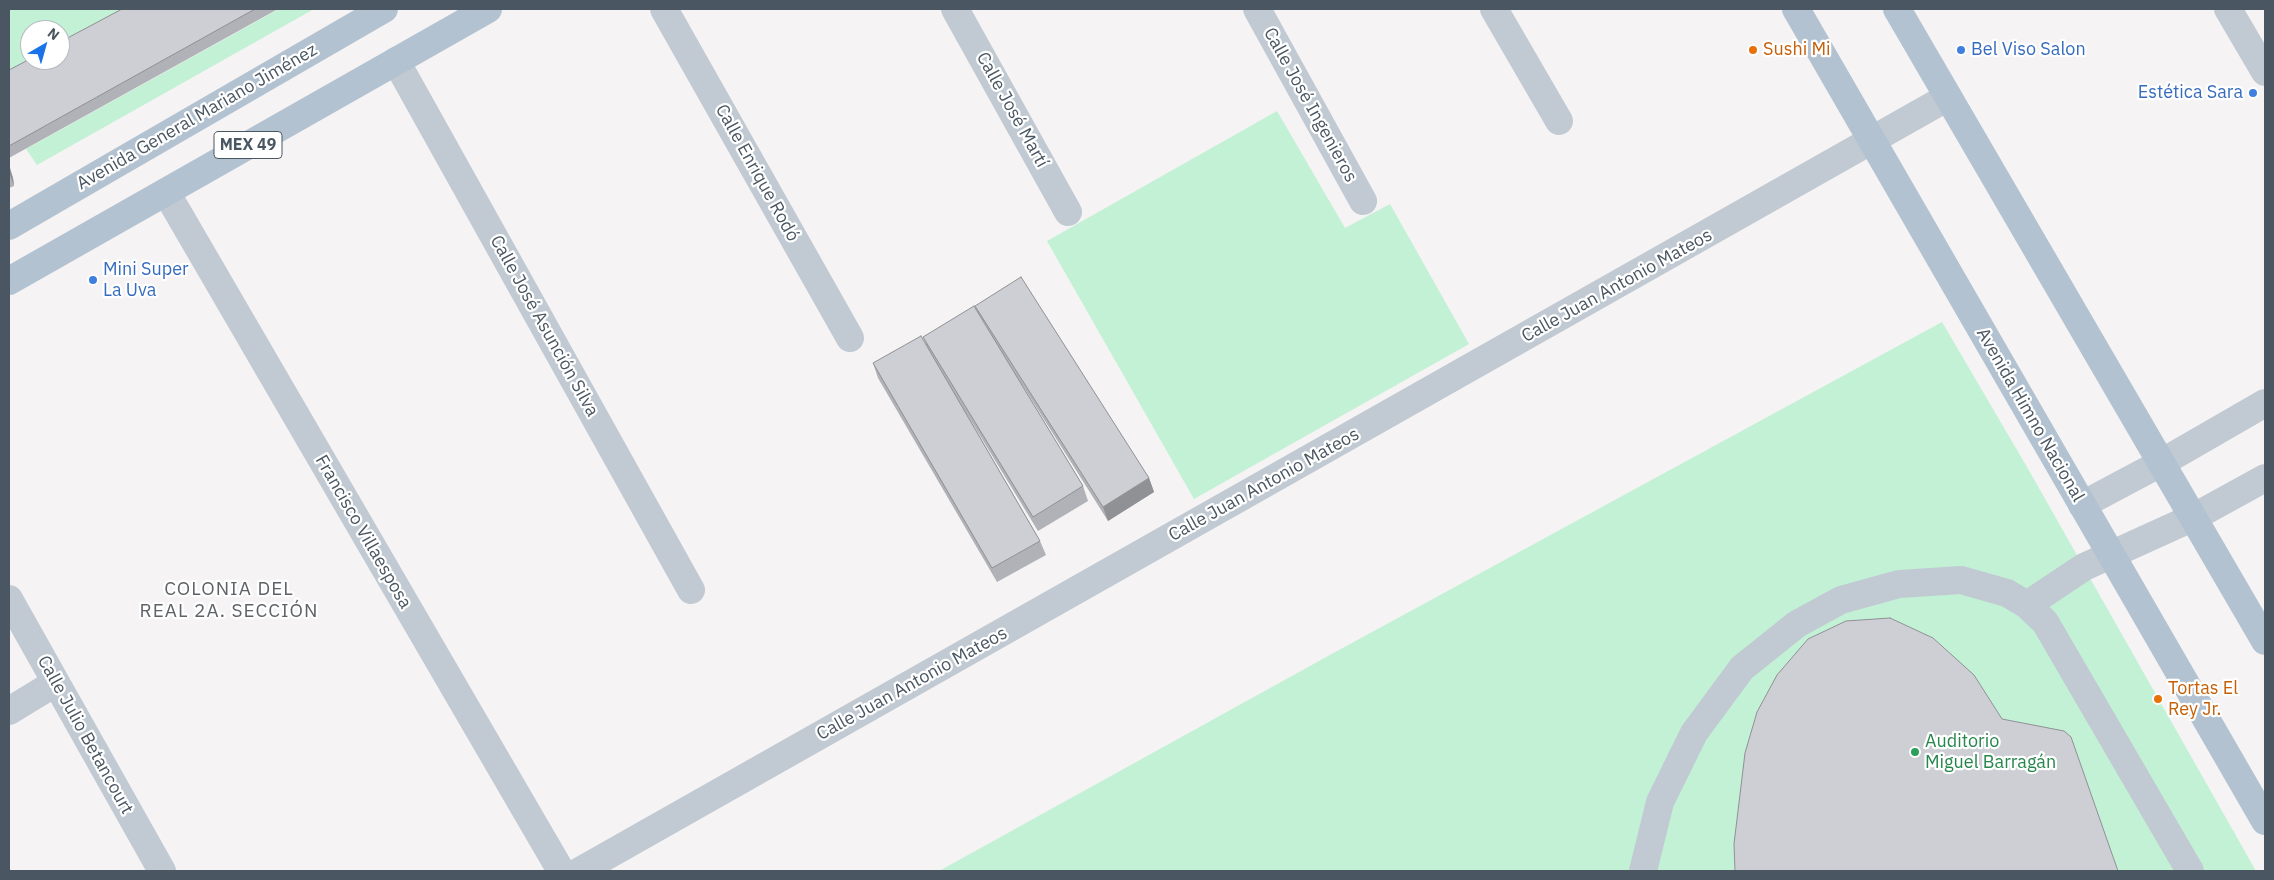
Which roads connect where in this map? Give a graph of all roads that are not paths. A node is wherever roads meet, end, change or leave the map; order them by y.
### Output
1 (384, 9) edge
2 (488, 9) edge
3 (664, 9) edge
4 (955, 9) edge
5 (1257, 9) edge
6 (1494, 9) edge
7 (1796, 9) edge
8 (1897, 9) edge
9 (2228, 9) edge
10 (396, 62) junction
11 (2265, 72) edge
12 (1948, 97) junction
13 (1559, 121) dead end
14 (1872, 142) junction
15 (166, 192) junction
16 (1364, 201) dead end
17 (1068, 212) dead end
18 (9, 226) edge
19 (9, 282) edge
20 (850, 338) dead end
21 (2265, 403) edge
22 (2161, 463) junction
23 (2265, 478) edge
24 (2082, 505) junction
25 (2194, 517) junction
26 (2111, 554) junction
27 (691, 590) dead end
28 (9, 599) edge
29 (2027, 604) junction
30 (2265, 641) edge
31 (55, 683) junction
32 (9, 711) edge
33 (2265, 821) edge
34 (162, 871) edge
35 (561, 871) edge
36 (580, 871) edge
37 (1643, 871) edge
38 (2190, 871) edge

1 - 18 main road, Avenida General Mariano Jiménez / MEX 49
2 - 10 main road, MEX 49
3 - 20 street, Calle Enrique Rodó
4 - 17 street, Calle José Martí
5 - 16 street, Calle José Ingenieros
6 - 13 street
7 - 14 main road, Avenida Himno Nacional
8 - 12 main road
9 - 11 street
10 - 15 main road, MEX 49
10 - 27 street, Calle José Asunción Silva
12 - 14 street, Calle Juan Antonio Mateos
12 - 22 main road
14 - 24 main road, Avenida Himno Nacional
14 - 36 street, Calle Juan Antonio Mateos
15 - 19 main road, MEX 49
15 - 35 street, Francisco Villaesposa
21 - 22 street
22 - 24 street
22 - 25 main road
23 - 25 street
24 - 26 main road, Avenida Himno Nacional
25 - 26 street
25 - 30 main road
26 - 29 street
26 - 33 main road, Avenida Himno Nacional
28 - 31 street, Calle Julio Betancourt
29 - 37 street
29 - 38 street
31 - 32 street
31 - 34 street, Calle Julio Betancourt

